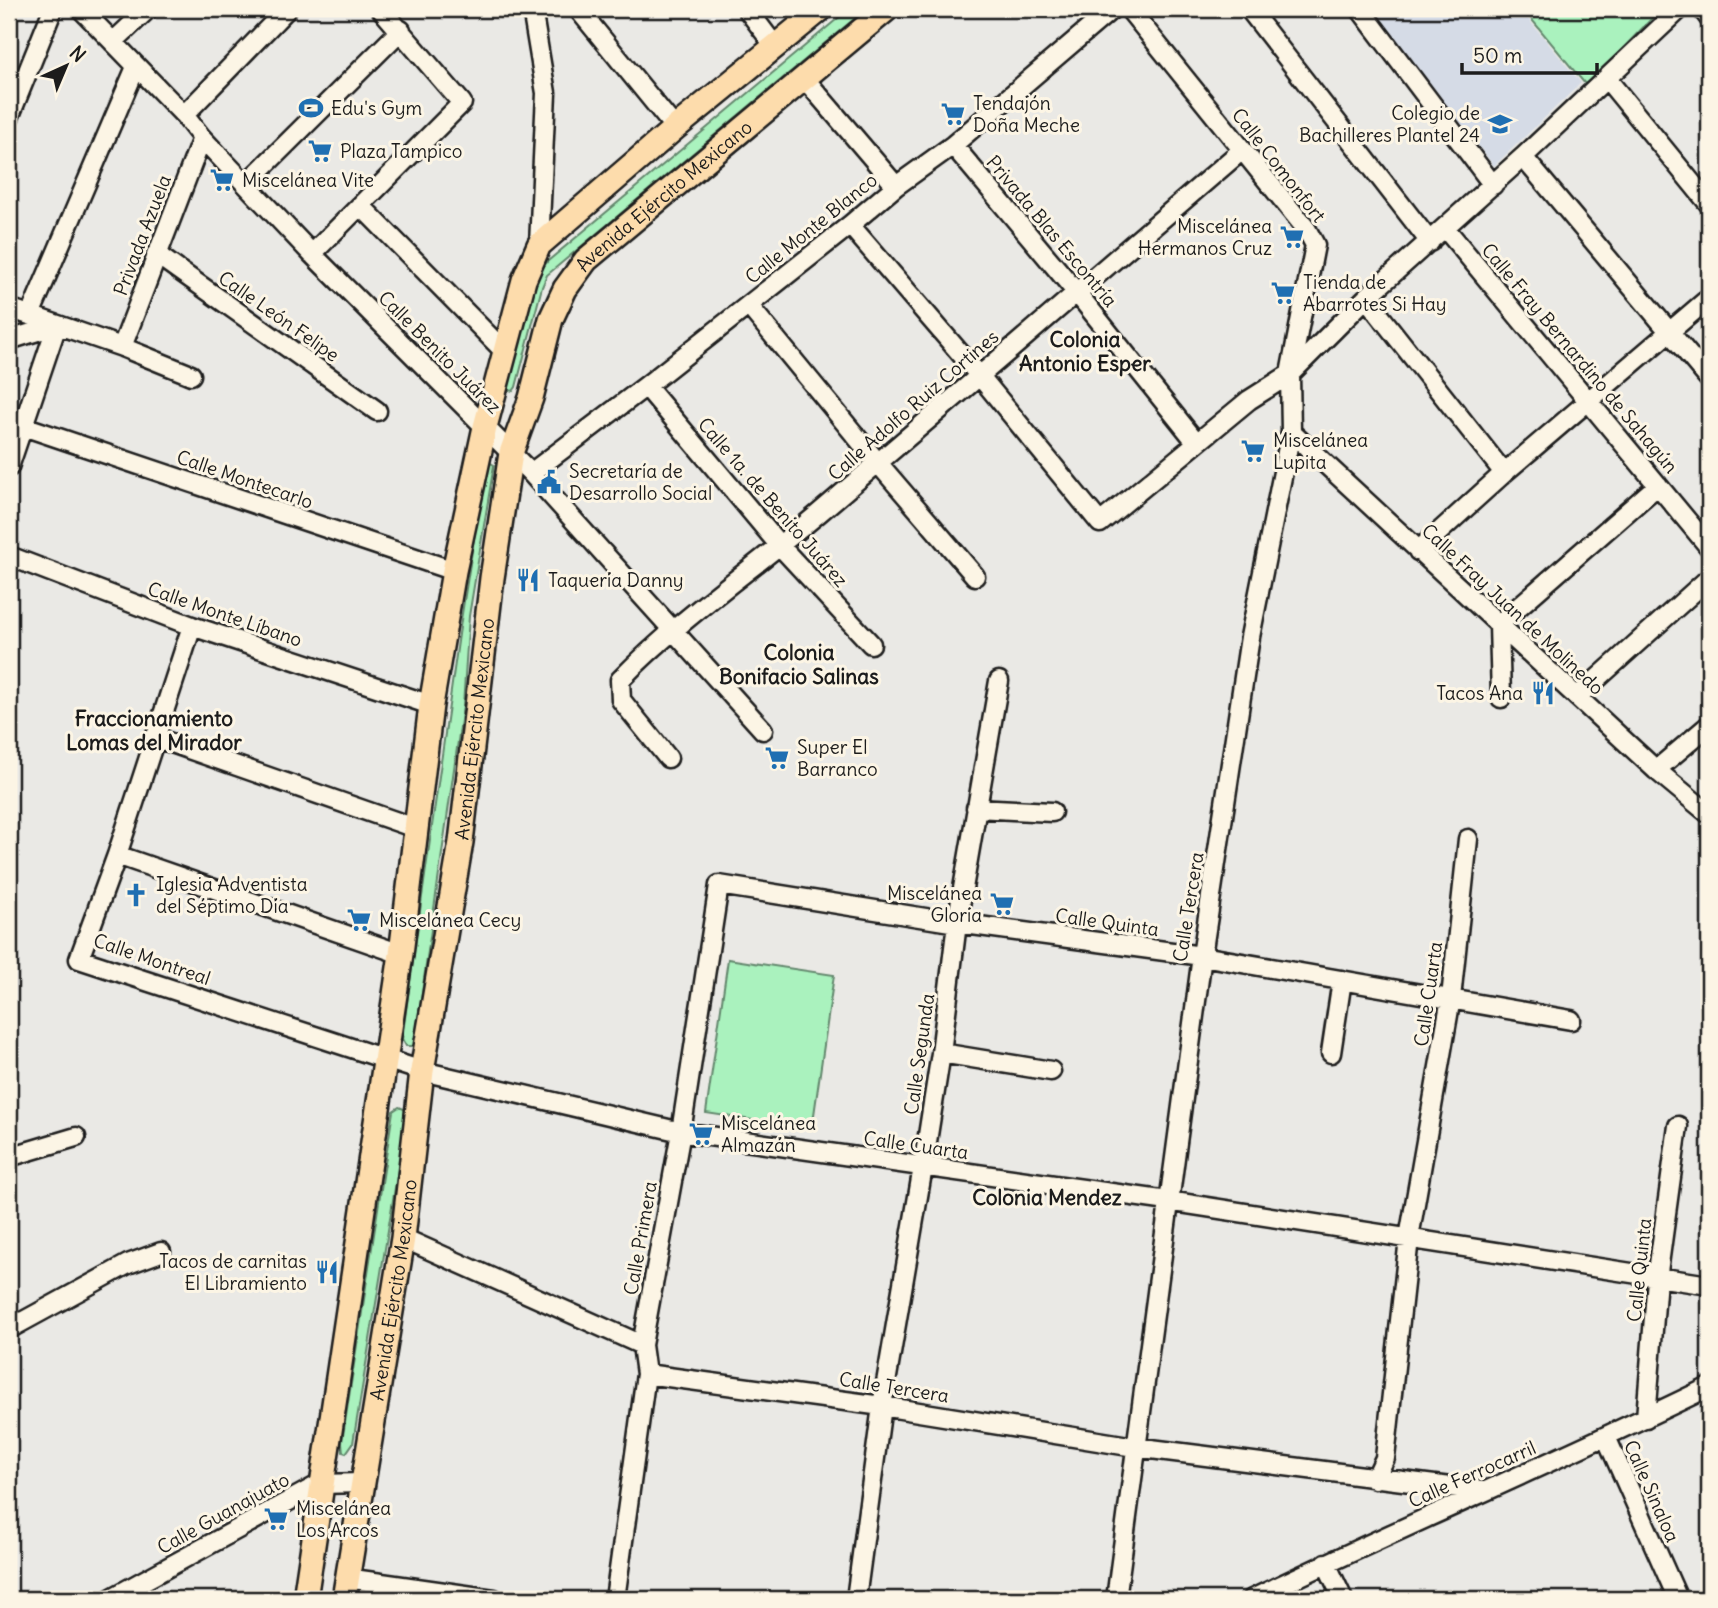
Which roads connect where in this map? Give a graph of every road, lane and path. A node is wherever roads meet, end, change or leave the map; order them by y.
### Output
1 (52, 9) edge
2 (81, 9) edge
3 (148, 9) edge
4 (287, 9) edge
5 (381, 9) edge
6 (532, 9) edge
7 (578, 9) edge
8 (747, 9) edge
9 (821, 9) edge
10 (887, 9) edge
11 (1112, 9) edge
12 (1129, 9) edge
13 (1248, 9) edge
14 (1360, 9) edge
15 (1680, 9) edge
16 (1702, 9) edge
17 (1709, 18) edge
18 (401, 30) junction
19 (113, 42) junction
20 (774, 45) junction
21 (136, 67) junction
22 (804, 78) junction
23 (1607, 79) junction
24 (184, 115) junction
25 (9, 118) edge
26 (675, 128) junction
27 (202, 138) junction
28 (953, 145) junction
29 (1241, 150) junction
30 (1523, 157) junction
31 (246, 184) junction
32 (1493, 185) junction
33 (896, 187) junction
34 (1709, 204) edge
35 (360, 206) junction
36 (850, 225) junction
37 (1445, 228) junction
38 (1430, 242) junction
39 (539, 245) junction
40 (156, 254) junction
41 (312, 254) junction
42 (1077, 293) junction
43 (1366, 298) junction
44 (1709, 298) edge
45 (749, 306) junction
46 (9, 307) edge
47 (30, 315) junction
48 (57, 325) junction
49 (1669, 332) junction
50 (9, 340) edge
51 (122, 347) junction
52 (504, 351) junction
53 (1290, 374) junction
54 (191, 375) dead end
55 (979, 375) junction
56 (1709, 379) edge
57 (646, 386) junction
58 (1587, 401) junction
59 (377, 411) dead end
60 (23, 426) junction
61 (485, 427) junction
62 (1291, 432) junction
63 (1197, 443) junction
64 (511, 453) junction
65 (878, 463) junction
66 (9, 467) edge
67 (531, 473) junction
68 (1504, 473) junction
69 (1658, 485) junction
70 (780, 546) junction
71 (1709, 547) edge
72 (1418, 551) junction
73 (9, 556) edge
74 (454, 571) junction
75 (975, 576) dead end
76 (1709, 578) edge
77 (1499, 624) junction
78 (192, 626) junction
79 (674, 632) junction
80 (871, 644) dead end
81 (999, 681) dead end
82 (1577, 697) junction
83 (1501, 698) dead end
84 (431, 705) junction
85 (1709, 725) edge
86 (763, 730) dead end
87 (154, 737) junction
88 (667, 758) dead end
89 (1656, 770) junction
90 (976, 808) junction
91 (1052, 812) dead end
92 (1709, 814) edge
93 (415, 828) junction
94 (1468, 839) dead end
95 (117, 855) junction
96 (719, 885) joint
97 (957, 923) junction
98 (401, 954) junction
99 (1202, 956) junction
100 (1342, 980) junction
101 (1451, 998) junction
102 (1571, 1020) dead end
103 (942, 1052) junction
104 (1331, 1053) dead end
105 (386, 1058) junction
106 (422, 1071) junction
107 (1051, 1071) dead end
108 (1678, 1126) dead end
109 (681, 1132) junction
110 (76, 1138) dead end
111 (9, 1157) edge
112 (923, 1167) junction
113 (1168, 1201) junction
114 (1409, 1237) junction
115 (403, 1238) junction
116 (161, 1252) dead end
117 (1657, 1279) junction
118 (1709, 1285) edge
119 (9, 1329) edge
120 (642, 1345) junction
121 (646, 1374) junction
122 (1709, 1387) edge
123 (882, 1406) junction
124 (1646, 1419) junction
125 (1605, 1437) junction
126 (1135, 1447) junction
127 (1375, 1479) junction
128 (362, 1483) junction
129 (320, 1484) junction
130 (1482, 1491) junction
131 (1326, 1563) junction
132 (345, 1589) edge
133 (110, 1599) edge
134 (305, 1599) edge
135 (494, 1599) edge
136 (615, 1599) edge
137 (856, 1599) edge
138 (1116, 1599) edge
139 (1252, 1599) edge
140 (1343, 1599) edge
141 (1678, 1599) edge

1 - 25 street
2 - 19 street, Calle Benito Juárez
3 - 19 street
4 - 24 street
5 - 18 street
6 - 39 street
7 - 26 street
8 - 20 street
9 - 20 main road
10 - 22 main road, Avenida Ejército Mexicano
11 - 28 street, Calle Monte Blanco
12 - 29 street, Calle Comonfort
13 - 38 street
14 - 32 street
15 - 23 street
16 - 17 street
18 - 31 street
18 - 35 street
19 - 21 street, Calle Benito Juárez
20 - 26 main road
21 - 24 street, Calle Benito Juárez
21 - 47 street
22 - 33 street
22 - 64 main road, Avenida Ejército Mexicano
23 - 30 street
23 - 34 street
24 - 27 street, Calle Benito Juárez
26 - 39 main road
27 - 31 street, Calle Benito Juárez
27 - 40 street, Privada Azuela
28 - 33 street, Calle Monte Blanco
28 - 42 street, Privada Blas Escontría
29 - 42 street, Calle Adolfo Ruiz Cortines
29 - 53 street, Calle Comonfort
30 - 32 street
30 - 49 street
31 - 41 street, Calle Benito Juárez
32 - 37 street
33 - 36 street, Calle Monte Blanco
35 - 41 street
35 - 52 street
36 - 45 street, Calle Monte Blanco
36 - 55 street
37 - 38 street
37 - 58 street, Calle Fray Bernardino de Sahagún
38 - 43 street
39 - 52 main road
40 - 51 street, Privada Azuela
40 - 59 street, Calle León Felipe
41 - 61 street, Calle Benito Juárez
42 - 55 street, Calle Adolfo Ruiz Cortines
42 - 63 street, Privada Blas Escontría
43 - 53 street
43 - 68 street
44 - 49 street
45 - 57 street, Calle Monte Blanco
45 - 65 street
46 - 47 street
47 - 48 street
48 - 50 street
48 - 51 street
48 - 60 street
49 - 56 street
49 - 58 street
51 - 54 street
52 - 61 main road
53 - 62 street, Calle Tercera
53 - 63 street
55 - 63 street
55 - 65 street, Calle Adolfo Ruiz Cortines
57 - 67 street, Calle Monte Blanco
57 - 70 street, Calle 1a. de Benito Juárez
58 - 68 street
58 - 69 street, Calle Fray Bernardino de Sahagún
60 - 66 street
60 - 74 street, Calle Montecarlo
61 - 64 street, Calle Benito Juárez
61 - 74 main road
62 - 72 street, Calle Fray Juan de Molinedo
62 - 99 street, Calle Tercera
64 - 67 street, Calle Benito Juárez
64 - 106 main road, Avenida Ejército Mexicano
65 - 70 street, Calle Adolfo Ruiz Cortines
65 - 75 street
67 - 79 street, Calle Benito Juárez
68 - 72 street
69 - 71 street, Calle Fray Bernardino de Sahagún
69 - 77 street
70 - 79 street, Calle Adolfo Ruiz Cortines
70 - 80 street, Calle 1a. de Benito Juárez
72 - 77 street, Calle Fray Juan de Molinedo
73 - 78 street, Calle Monte Líbano
74 - 84 main road
76 - 82 street
77 - 82 street, Calle Fray Juan de Molinedo
77 - 83 street
78 - 84 street, Calle Monte Líbano
78 - 87 street, Calle Montreal
79 - 86 street, Calle Benito Juárez
79 - 88 street, Calle Adolfo Ruiz Cortines
81 - 90 street, Calle Segunda
82 - 89 street, Calle Fray Juan de Molinedo
84 - 93 main road
85 - 89 street
87 - 93 street
87 - 95 street, Calle Montreal
89 - 92 street, Calle Fray Juan de Molinedo
90 - 91 street
90 - 97 street, Calle Segunda
93 - 98 main road
94 - 101 street, Calle Cuarta
95 - 98 street
95 - 105 street, Calle Montreal
96 - 97 street, Calle Quinta
96 - 109 street, Calle Primera
97 - 99 street, Calle Quinta
97 - 103 street, Calle Segunda
98 - 105 main road
99 - 100 street, Calle Quinta
99 - 113 street, Calle Tercera
100 - 101 street, Calle Quinta
100 - 104 street
101 - 102 street, Calle Quinta
101 - 114 street, Calle Cuarta
103 - 107 street
103 - 112 street, Calle Segunda
105 - 106 street, Calle Montreal
105 - 129 main road
106 - 109 street, Calle Cuarta
106 - 115 main road, Avenida Ejército Mexicano
108 - 117 street, Calle Quinta
109 - 112 street, Calle Cuarta
109 - 120 street, Calle Primera
110 - 111 street
112 - 113 street, Calle Cuarta
112 - 123 street, Calle Segunda
113 - 114 street, Calle Cuarta
113 - 126 street, Calle Tercera
114 - 117 street, Calle Cuarta
114 - 127 street, Calle Cuarta
115 - 120 street
115 - 128 main road, Avenida Ejército Mexicano
116 - 119 street
117 - 118 street, Calle Cuarta
117 - 124 street, Calle Quinta
120 - 121 street, Calle Primera
121 - 123 street, Calle Tercera
121 - 136 street, Calle Primera
122 - 124 street, Calle Ferrocarril
123 - 126 street, Calle Tercera
123 - 137 street, Calle Segunda
124 - 125 street, Calle Ferrocarril
125 - 130 street, Calle Ferrocarril
125 - 141 street, Calle Sinaloa
126 - 127 street, Calle Tercera
126 - 138 street, Calle Tercera
127 - 130 street, Calle Tercera
128 - 129 street, Calle Guanajuato
128 - 132 main road, Avenida Ejército Mexicano
129 - 133 street, Calle Guanajuato
129 - 134 main road
130 - 131 street, Calle Ferrocarril
131 - 139 street, Calle Ferrocarril
131 - 140 street
132 - 135 street

